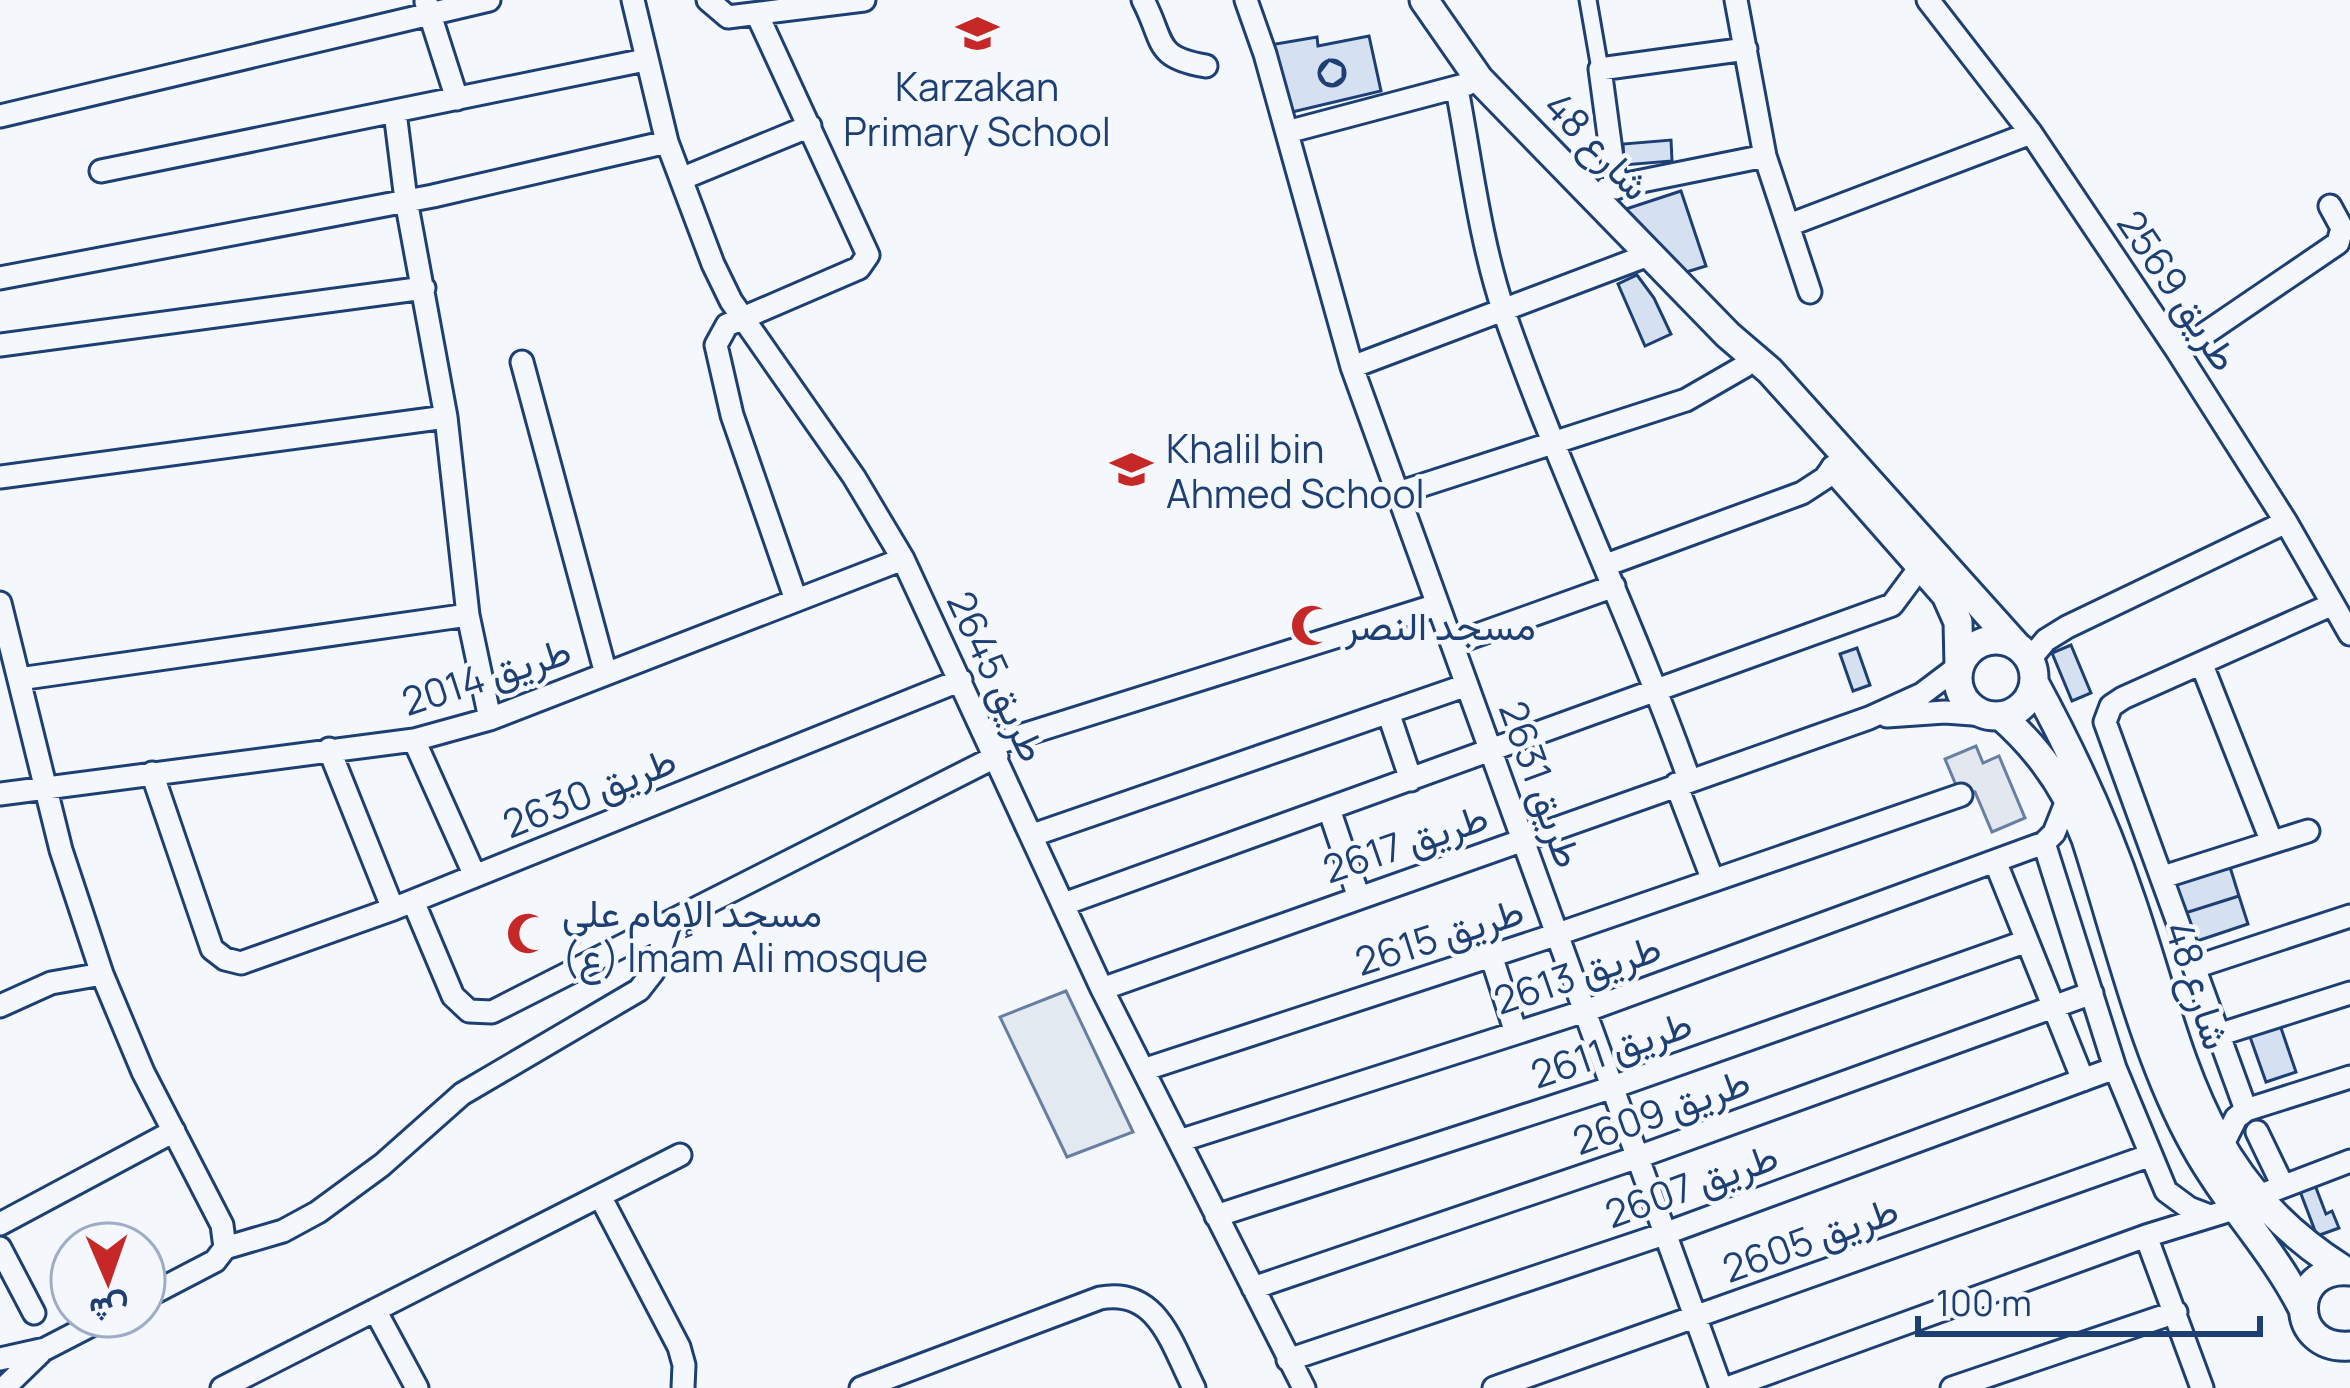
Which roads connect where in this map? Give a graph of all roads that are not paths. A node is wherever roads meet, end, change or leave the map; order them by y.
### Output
1 (489, 0) edge
2 (633, 0) edge
3 (707, 0) edge
4 (864, 0) edge
5 (1143, 0) edge
6 (1246, 0) edge
7 (1424, 0) edge
8 (1588, 0) edge
9 (1736, 0) edge
10 (1928, 0) edge
11 (428, 7) edge
12 (757, 14) junction
13 (1746, 49) junction
14 (645, 60) junction
15 (1206, 66) dead end
16 (1600, 69) junction
17 (1468, 84) junction
18 (457, 98) junction
19 (394, 112) junction
20 (0, 116) edge
21 (810, 125) junction
22 (1288, 132) junction
23 (2031, 133) junction
24 (667, 142) junction
25 (1765, 156) junction
26 (100, 171) dead end
27 (681, 178) junction
28 (1603, 189) junction
29 (406, 200) junction
30 (2330, 206) dead end
31 (1789, 225) junction
32 (1651, 254) junction
33 (0, 278) edge
34 (424, 288) junction
35 (1810, 292) dead end
36 (1504, 313) junction
37 (744, 315) junction
38 (1728, 335) junction
39 (0, 345) edge
40 (2179, 352) junction
41 (522, 362) dead end
42 (1745, 366) junction
43 (1352, 367) junction
44 (446, 417) junction
45 (1555, 442) junction
46 (1833, 466) junction
47 (0, 477) edge
48 (1397, 493) junction
49 (2286, 522) junction
50 (903, 559) junction
51 (1922, 566) junction
52 (1610, 575) junction
53 (796, 601) junction
54 (0, 603) edge
55 (2333, 604) junction
56 (1437, 605) junction
57 (467, 615) junction
58 (2350, 634) edge
59 (1452, 644) junction
60 (2027, 663) junction
61 (1959, 665) junction
62 (2202, 665) junction
63 (606, 674) junction
64 (19, 679) junction
65 (961, 680) junction
66 (1467, 685) junction
67 (1658, 691) junction
68 (1388, 712) junction
69 (1993, 716) junction
70 (1869, 718) junction
71 (490, 719) junction
72 (414, 740) junction
73 (329, 749) junction
74 (994, 751) junction
75 (1493, 752) junction
76 (2114, 754) junction
77 (2074, 757) junction
78 (152, 772) junction
79 (1411, 781) junction
80 (1682, 782) junction
81 (45, 786) junction
82 (0, 794) edge
83 (1961, 795) dead end
84 (2068, 798) junction
85 (1329, 809) junction
86 (2308, 831) dead end
87 (1033, 835) junction
88 (1524, 838) junction
89 (2271, 840) junction
90 (2044, 843) junction
91 (1995, 861) junction
92 (475, 876) junction
93 (2163, 877) junction
94 (1712, 878) junction
95 (1358, 895) junction
96 (1064, 904) junction
97 (403, 905) junction
98 (2350, 916) edge
99 (669, 923) junction
100 (1558, 934) junction
101 (2027, 941) junction
102 (1491, 955) junction
103 (2195, 967) junction
104 (102, 974) junction
105 (1102, 988) junction
106 (2092, 993) junction
107 (2350, 994) edge
108 (0, 1006) edge
109 (2053, 1007) junction
110 (1586, 1011) junction
111 (1516, 1033) junction
112 (2218, 1035) junction
113 (2115, 1068) junction
114 (1143, 1070) junction
115 (2350, 1077) edge
116 (2083, 1080) junction
117 (1613, 1087) junction
118 (2246, 1110) junction
119 (174, 1131) junction
120 (2257, 1132) dead end
121 (1179, 1141) junction
122 (2221, 1148) junction
123 (680, 1155) dead end
124 (2151, 1155) junction
125 (1638, 1157) junction
126 (2350, 1161) edge
127 (2283, 1186) junction
128 (2166, 1191) junction
129 (600, 1196) junction
130 (2234, 1207) junction
131 (1216, 1216) junction
132 (0, 1224) edge
133 (1664, 1234) junction
134 (2146, 1236) junction
135 (0, 1248) edge
136 (225, 1248) junction
137 (2348, 1270) edge
138 (168, 1285) edge
139 (1253, 1288) junction
140 (2303, 1309) junction
141 (375, 1310) junction
142 (2176, 1312) junction
143 (34, 1313) dead end
144 (1695, 1317) junction
145 (62, 1340) edge
146 (45, 1349) junction
147 (2344, 1353) edge
148 (0, 1359) edge
149 (1288, 1360) junction
150 (233, 1386) edge
151 (2200, 1387) edge
152 (4, 1388) edge
153 (417, 1388) edge
154 (683, 1388) edge
155 (861, 1388) edge
156 (1194, 1388) edge
157 (1304, 1388) edge
158 (1494, 1388) edge
159 (1724, 1388) edge
160 (1952, 1388) edge

1 - 11 street
2 - 14 street, طريق 2645
3 - 12 street
4 - 12 street
5 - 15 street
6 - 22 street, طريق 2631
7 - 17 street, شارع 48
8 - 16 street
9 - 13 street
10 - 23 street, طريق 2569
11 - 18 street
11 - 20 street
12 - 21 street
13 - 16 street
13 - 25 street
14 - 18 street
14 - 24 street, طريق 2645
16 - 28 street
17 - 22 street
17 - 28 street, شارع 48
17 - 36 street
18 - 19 street
19 - 26 street
19 - 29 street
21 - 27 street
21 - 37 street
22 - 43 street, طريق 2631
23 - 31 street
23 - 40 street, طريق 2569
24 - 27 street, طريق 2645
24 - 29 street
25 - 28 street
25 - 31 street
27 - 37 street, طريق 2645
28 - 32 street, شارع 48
29 - 33 street
29 - 34 street
30 - 40 street
31 - 35 street
32 - 36 street
32 - 38 street, شارع 48
34 - 39 street
34 - 44 street
36 - 43 street
36 - 45 street
37 - 50 street, طريق 2645
37 - 53 street
38 - 42 street, شارع 48
38 - 60 street, شارع 48
40 - 49 street, طريق 2569
41 - 63 street
42 - 45 street
42 - 46 street, شارع 48
43 - 48 street, طريق 2631
44 - 47 street
44 - 57 street
45 - 48 street
45 - 52 street
46 - 51 street, شارع 48
46 - 52 street
48 - 56 street, طريق 2631
49 - 55 street, طريق 2569
49 - 60 street
50 - 53 street, طريق 2014
50 - 65 street, طريق 2645
51 - 61 street, شارع 48
51 - 67 street
52 - 59 street
52 - 67 street
53 - 63 street, طريق 2014
54 - 64 street
55 - 58 street, طريق 2569
55 - 62 street
56 - 59 street, طريق 2631
56 - 74 street
57 - 64 street
57 - 71 street
59 - 66 street, طريق 2631
60 - 61 street
60 - 69 street
60 - 77 street, شارع 48
61 - 69 street
61 - 70 street, طريق 2617
62 - 76 street
62 - 89 street
63 - 71 street, طريق 2014
64 - 81 street
65 - 74 street, طريق 2645
65 - 92 street, طريق 2630
66 - 68 street
66 - 75 street, طريق 2631
67 - 75 street
67 - 80 street
68 - 79 street
68 - 87 street
69 - 70 street, طريق 2617
69 - 84 street, شارع 48
70 - 80 street, طريق 2617
71 - 72 street, طريق 2014
72 - 73 street, طريق 2014
72 - 92 street
73 - 78 street, طريق 2014
73 - 97 street
74 - 87 street, طريق 2645
74 - 99 street
75 - 79 street
75 - 88 street, طريق 2631
76 - 77 street
76 - 93 street
77 - 122 street, شارع 48
78 - 81 street, طريق 2014
78 - 97 street, طريق 2630
79 - 85 street
80 - 88 street, طريق 2617
80 - 94 street
81 - 82 street, طريق 2014
81 - 104 street
83 - 94 street, طريق 2615
84 - 90 street
84 - 130 street, شارع 48
85 - 95 street
85 - 96 street
86 - 89 street
87 - 96 street, طريق 2645
88 - 95 street, طريق 2617
88 - 100 street, طريق 2631
89 - 93 street
90 - 91 street, طريق 2613
90 - 106 street
91 - 101 street
91 - 110 street, طريق 2613
92 - 97 street, طريق 2630
93 - 103 street
94 - 100 street, طريق 2615
95 - 105 street, طريق 2617
96 - 105 street, طريق 2645
97 - 99 street
98 - 103 street
99 - 136 street
100 - 102 street, طريق 2615
100 - 110 street, طريق 2631
101 - 109 street
101 - 117 street, طريق 2611
102 - 111 street
102 - 114 street, طريق 2615
103 - 112 street
104 - 108 street
104 - 119 street
105 - 114 street, طريق 2645
106 - 109 street, طريق 2609
106 - 113 street
107 - 112 street
109 - 116 street
109 - 125 street, طريق 2609
110 - 111 street, طريق 2613
110 - 117 street, طريق 2631
111 - 121 street, طريق 2613
112 - 118 street
113 - 116 street, طريق 2607
113 - 124 street
114 - 121 street, طريق 2645
115 - 118 street
116 - 133 street, طريق 2607
117 - 125 street, طريق 2631
117 - 131 street, طريق 2611
118 - 122 street
119 - 132 street
119 - 136 street
120 - 127 street
121 - 131 street, طريق 2645
122 - 130 street, شارع 48
123 - 129 street
124 - 128 street
124 - 144 street, طريق 2605
125 - 133 street, طريق 2631
125 - 139 street, طريق 2609
126 - 127 street
127 - 130 street
128 - 130 street
128 - 134 street
129 - 141 street
129 - 154 street
130 - 134 street
130 - 137 street, شارع 48
130 - 140 street, شارع 48
131 - 139 street, طريق 2645
133 - 144 street, طريق 2631
133 - 149 street, طريق 2607
134 - 142 street
134 - 159 street
135 - 143 street
136 - 138 street
137 - 140 street
139 - 149 street, طريق 2645
140 - 147 street, شارع 48
141 - 150 street
141 - 153 street
142 - 151 street
142 - 160 street
144 - 158 street, طريق 2605
144 - 159 street, طريق 2631
145 - 146 street
146 - 148 street
146 - 152 street
149 - 157 street, طريق 2645
155 - 156 street

